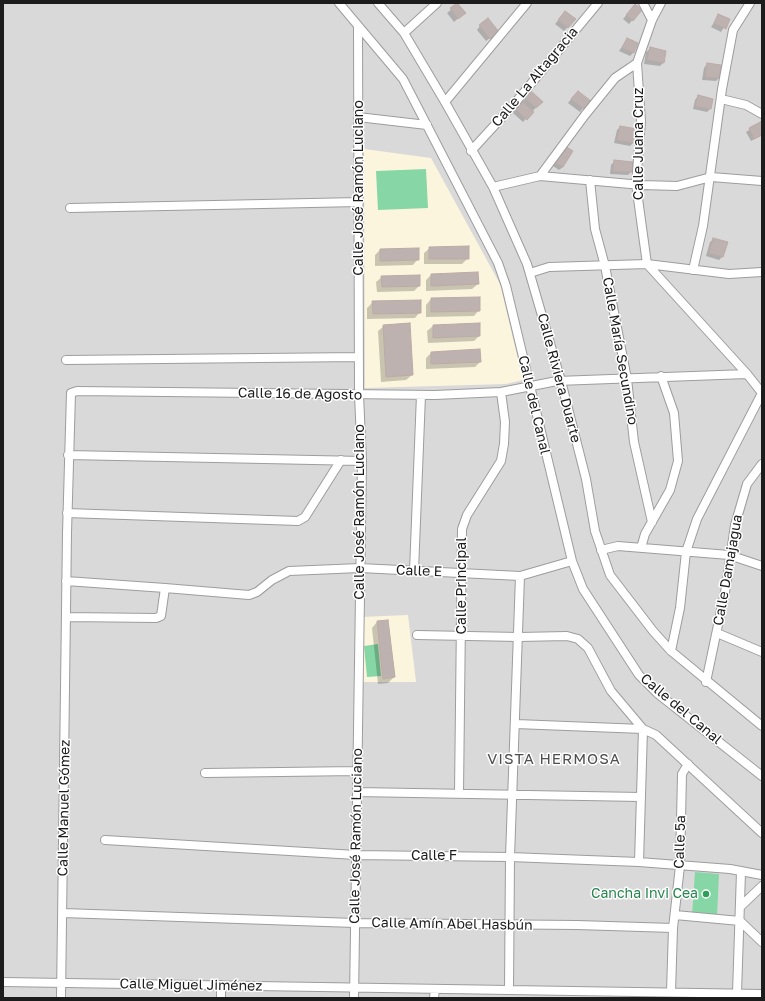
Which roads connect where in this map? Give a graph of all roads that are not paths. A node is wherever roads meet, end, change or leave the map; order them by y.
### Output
1 (339, 3) edge
2 (378, 3) edge
3 (437, 3) edge
4 (527, 3) edge
5 (598, 3) edge
6 (643, 3) edge
7 (661, 3) edge
8 (750, 3) edge
9 (652, 20) junction
10 (358, 26) junction
11 (404, 33) junction
12 (637, 63) junction
13 (721, 99) junction
14 (445, 102) junction
15 (762, 114) edge
16 (358, 117) junction
17 (427, 124) junction
18 (471, 151) junction
19 (540, 176) junction
20 (711, 177) junction
21 (590, 180) junction
22 (762, 181) edge
23 (636, 184) junction
24 (493, 187) junction
25 (359, 202) junction
26 (70, 208) dead end
27 (647, 264) junction
28 (605, 266) junction
29 (693, 270) junction
30 (762, 272) edge
31 (530, 273) junction
32 (359, 357) junction
33 (66, 360) dead end
34 (747, 374) junction
35 (661, 376) junction
36 (627, 379) junction
37 (559, 381) junction
38 (532, 386) junction
39 (501, 392) junction
40 (71, 393) joint
41 (762, 393) edge
42 (359, 395) junction
43 (421, 395) junction
44 (68, 455) junction
45 (341, 460) junction
46 (362, 461) junction
47 (762, 464) edge
48 (67, 513) junction
49 (652, 522) junction
50 (641, 548) junction
51 (601, 550) junction
52 (686, 552) junction
53 (729, 555) junction
54 (572, 561) junction
55 (762, 566) edge
56 (360, 568) junction
57 (414, 571) junction
58 (460, 572) junction
59 (520, 576) junction
60 (66, 581) junction
61 (165, 588) junction
62 (67, 617) junction
63 (717, 633) junction
64 (417, 635) dead end
65 (462, 635) junction
66 (519, 637) junction
67 (671, 651) junction
68 (762, 652) edge
69 (706, 682) junction
70 (516, 724) junction
71 (762, 726) edge
72 (644, 729) junction
73 (688, 764) junction
74 (357, 771) junction
75 (205, 773) dead end
76 (762, 776) edge
77 (357, 792) junction
78 (460, 793) junction
79 (512, 794) junction
80 (641, 797) junction
81 (762, 834) edge
82 (105, 840) dead end
83 (356, 856) junction
84 (510, 857) junction
85 (639, 862) junction
86 (680, 866) junction
87 (741, 872) junction
88 (762, 875) edge
89 (762, 886) edge
90 (740, 907) junction
91 (62, 913) junction
92 (675, 915) junction
93 (740, 921) junction
94 (355, 923) junction
95 (510, 925) junction
96 (673, 928) junction
97 (762, 942) edge
98 (3, 982) edge
99 (60, 982) junction
100 (221, 985) junction
101 (354, 988) junction
102 (435, 988) junction
103 (509, 990) junction
104 (737, 993) junction
105 (573, 994) edge
106 (674, 994) edge
107 (762, 994) edge
108 (61, 998) edge
109 (221, 998) edge
110 (354, 998) edge
111 (434, 998) edge

1 - 10 street, Calle del Canal
2 - 11 street, Calle Riviera Duarte
3 - 11 street
4 - 14 street
5 - 18 street, Calle La Altagracia
6 - 9 street
7 - 9 street, Calle Juana Cruz
8 - 13 street
9 - 12 street, Calle Juana Cruz
10 - 16 street, Calle José Ramón Luciano
10 - 17 street, Calle del Canal
11 - 14 street, Calle Riviera Duarte
12 - 19 street
12 - 23 street, Calle Juana Cruz
13 - 15 street
13 - 20 street
14 - 18 street, Calle Riviera Duarte
16 - 17 street
16 - 25 street, Calle José Ramón Luciano
17 - 38 street, Calle del Canal
18 - 24 street, Calle Riviera Duarte
19 - 21 street
19 - 24 street
20 - 22 street
20 - 23 street
20 - 29 street
21 - 23 street
21 - 28 street, Calle María Secundino
23 - 27 street, Calle Juana Cruz
24 - 31 street, Calle Riviera Duarte
25 - 26 street
25 - 32 street, Calle José Ramón Luciano
27 - 28 street
27 - 29 street
27 - 34 street
28 - 31 street
28 - 36 street, Calle María Secundino
29 - 30 street
31 - 37 street, Calle Riviera Duarte
32 - 33 street
32 - 42 street, Calle José Ramón Luciano
34 - 35 street, Calle 16 de Agosto
34 - 41 street
35 - 36 street, Calle 16 de Agosto
35 - 49 street
36 - 37 street, Calle 16 de Agosto
36 - 49 street, Calle María Secundino
37 - 38 street, Calle 16 de Agosto
37 - 51 street, Calle Riviera Duarte
38 - 39 street, Calle 16 de Agosto
38 - 54 street, Calle del Canal
39 - 43 street, Calle 16 de Agosto
39 - 58 street, Calle Principal
40 - 42 street, Calle 16 de Agosto
40 - 44 street, Calle Manuel Gómez
41 - 52 street
42 - 43 street, Calle 16 de Agosto
42 - 46 street, Calle José Ramón Luciano
43 - 57 street
44 - 45 street
44 - 48 street, Calle Manuel Gómez
45 - 46 street
45 - 48 street
46 - 56 street, Calle José Ramón Luciano
47 - 53 street, Calle Damajagua
48 - 60 street, Calle Manuel Gómez
49 - 50 street
50 - 51 street
50 - 52 street
51 - 67 street, Calle Riviera Duarte
52 - 53 street
52 - 67 street
53 - 55 street
53 - 63 street, Calle Damajagua
54 - 59 street, Calle E
54 - 76 street, Calle del Canal
56 - 57 street, Calle E
56 - 61 street, Calle E
56 - 74 street, Calle José Ramón Luciano
57 - 58 street, Calle E
58 - 59 street, Calle E
58 - 65 street, Calle Principal
59 - 66 street
60 - 61 street, Calle E
60 - 62 street, Calle Manuel Gómez
61 - 62 street
62 - 91 street, Calle Manuel Gómez
63 - 68 street
63 - 69 street, Calle Damajagua
64 - 65 street
65 - 66 street
65 - 78 street, Calle Principal
66 - 70 street
66 - 72 street
67 - 69 street, Calle Riviera Duarte
69 - 71 street, Calle Riviera Duarte
70 - 72 street
70 - 79 street
72 - 73 street
72 - 80 street
73 - 81 street
73 - 86 street, Calle 5ª
74 - 75 street
74 - 77 street, Calle José Ramón Luciano
77 - 78 street
77 - 83 street, Calle José Ramón Luciano
78 - 79 street
79 - 80 street
79 - 84 street
80 - 85 street
82 - 83 street, Calle F
83 - 84 street, Calle F
83 - 94 street, Calle José Ramón Luciano
84 - 85 street, Calle F
84 - 95 street
85 - 86 street, Calle F
86 - 87 street, Calle F
86 - 92 street, Calle 5ª
87 - 88 street, Calle F
87 - 90 street
89 - 90 street
90 - 93 street
91 - 94 street, Calle Amín Abel Hasbún
91 - 99 street, Calle Manuel Gómez
92 - 93 street
92 - 96 street, Calle 5ª
93 - 97 street
93 - 104 street
94 - 95 street, Calle Amín Abel Hasbún
94 - 101 street, Calle José Ramón Luciano
95 - 96 street, Calle Amín Abel Hasbún
95 - 103 street
96 - 106 street, Calle 5ª
98 - 99 street, Calle Miguel Jiménez
99 - 100 street, Calle Miguel Jiménez
99 - 108 street, Calle Manuel Gómez
100 - 101 street, Calle Miguel Jiménez
100 - 109 street
101 - 102 street, Calle Miguel Jiménez
101 - 110 street, Calle José Ramón Luciano
102 - 103 street, Calle Miguel Jiménez
102 - 111 street
103 - 105 street, Calle Miguel Jiménez
104 - 106 street, Calle Miguel Jiménez
104 - 107 street, Calle Miguel Jiménez
105 - 106 street, Calle Miguel Jiménez

